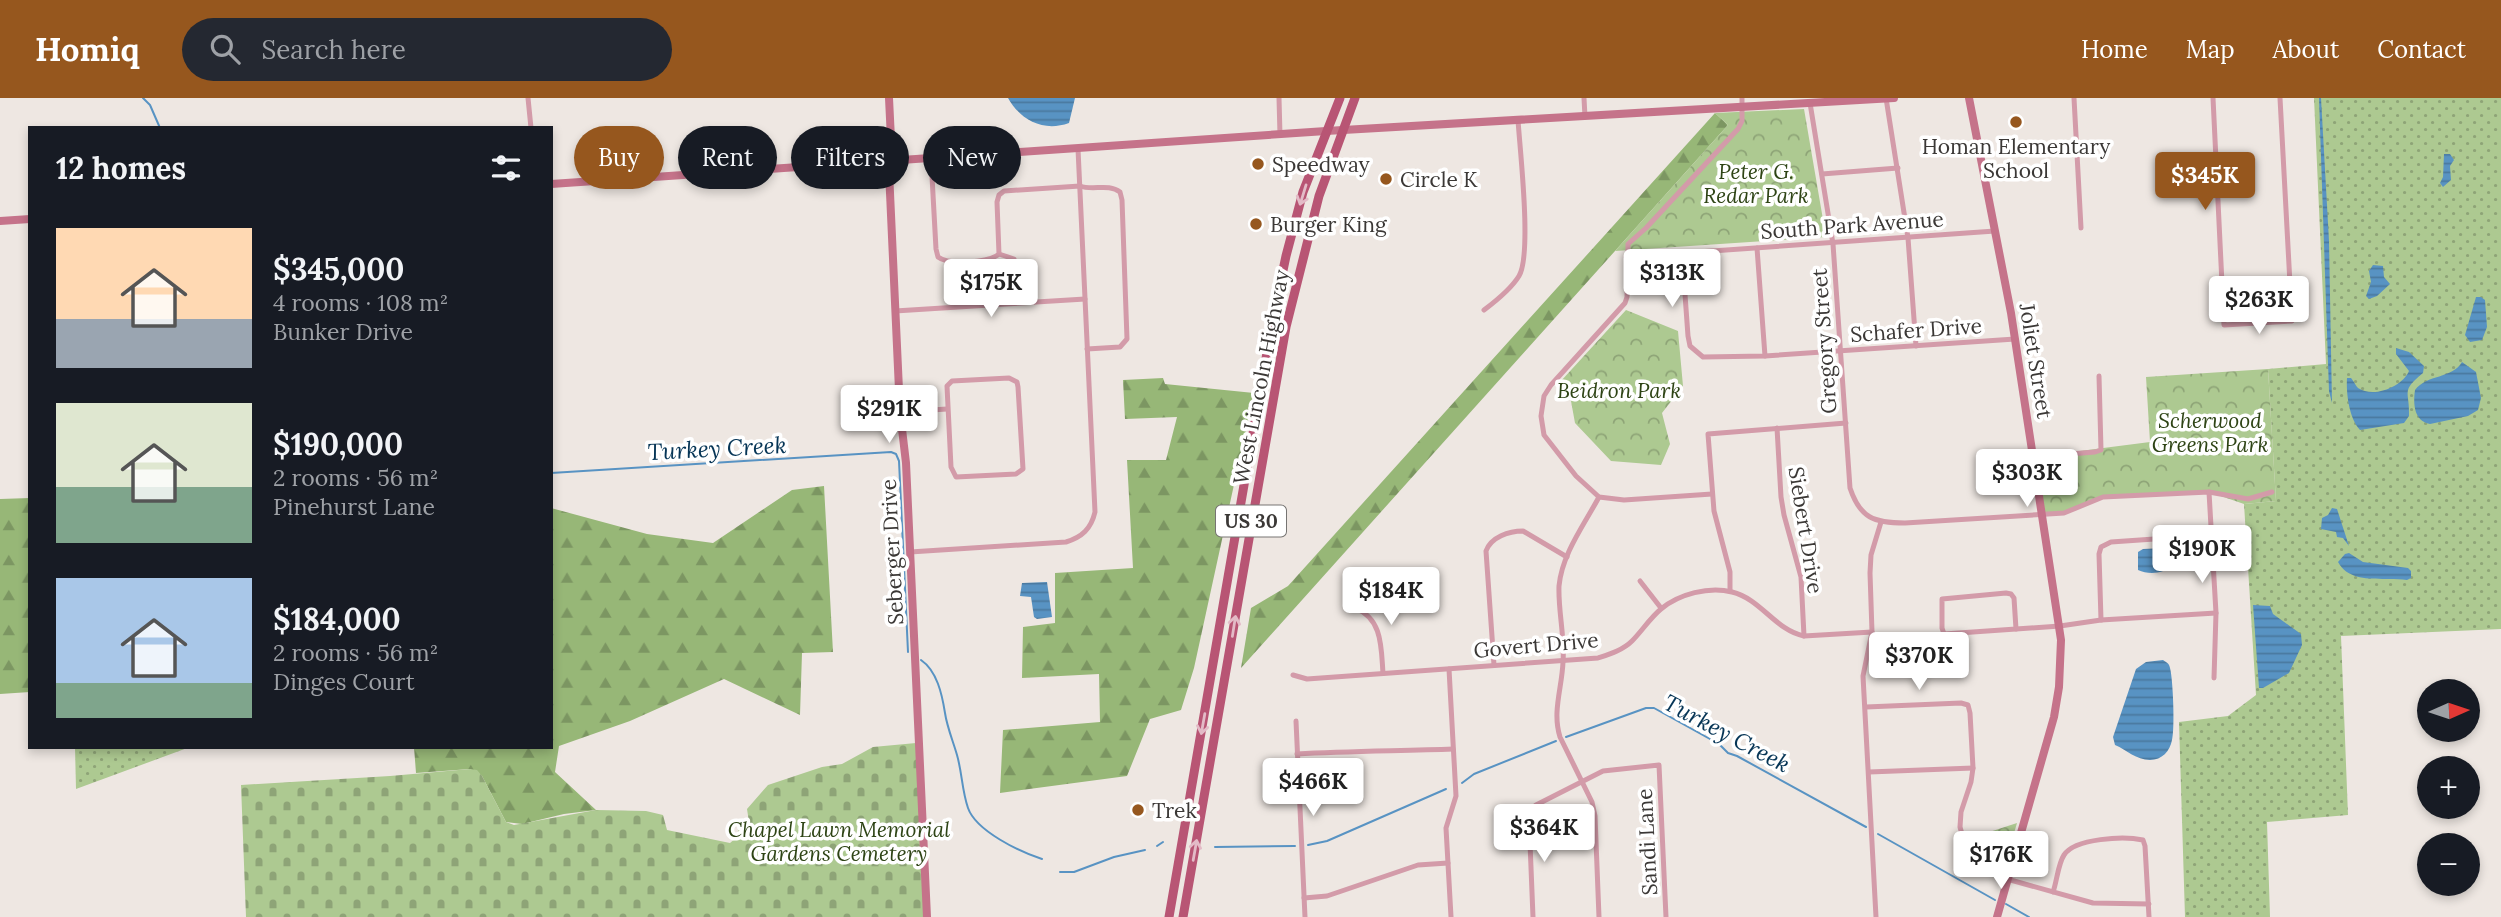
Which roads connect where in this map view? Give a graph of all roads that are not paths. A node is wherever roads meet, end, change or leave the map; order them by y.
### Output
1 (528, 98) edge
2 (889, 98) edge
3 (1279, 98) edge
4 (1340, 98) edge
5 (1355, 98) edge
6 (1584, 98) edge
7 (1886, 98) edge
8 (1894, 98) edge
9 (1969, 98) edge
10 (2074, 98) edge
11 (2213, 98) edge
12 (2280, 98) edge
13 (1742, 103) edge
14 (1810, 103) junction
15 (1585, 117) junction
16 (1518, 120) junction
17 (531, 126) edge
18 (890, 126) edge
19 (1326, 131) junction
20 (1341, 131) junction
21 (1280, 135) junction
22 (1078, 149) junction
23 (1021, 152) edge
24 (791, 167) edge
25 (1898, 168) junction
26 (1822, 174) junction
27 (553, 184) edge
28 (1080, 186) junction
29 (890, 189) edge
30 (933, 189) edge
31 (28, 219) edge
32 (0, 221) edge
33 (2081, 228) dead end
34 (1995, 231) junction
35 (1908, 238) junction
36 (1833, 244) junction
37 (1758, 248) junction
38 (1682, 253) junction
39 (999, 254) junction
40 (1626, 257) junction
41 (1014, 259) dead end
42 (1085, 299) junction
43 (1484, 310) dead end
44 (895, 311) junction
45 (2015, 339) junction
46 (1916, 346) junction
47 (1087, 349) junction
48 (1841, 351) junction
49 (1765, 356) junction
50 (2099, 376) dead end
51 (947, 409) junction
52 (900, 412) junction
53 (1846, 424) junction
54 (1777, 428) junction
55 (2033, 457) junction
56 (2209, 492) junction
57 (2272, 492) dead end
58 (1712, 494) junction
59 (1599, 498) junction
60 (2042, 514) junction
61 (1881, 522) junction
62 (2212, 535) junction
63 (910, 552) junction
64 (1567, 557) junction
65 (1640, 581) dead end
66 (1730, 591) junction
67 (1355, 608) dead end
68 (1661, 608) junction
69 (2217, 612) junction
70 (2101, 620) junction
71 (2060, 626) junction
72 (2016, 629) junction
73 (1872, 632) junction
74 (1804, 636) junction
75 (1564, 661) junction
76 (1494, 665) junction
77 (1449, 669) junction
78 (1383, 673) junction
79 (1293, 675) dead end
80 (2214, 678) dead end
81 (1866, 708) junction
82 (1296, 721) dead end
83 (1452, 749) junction
84 (1297, 754) junction
85 (1973, 768) junction
86 (1870, 772) junction
87 (1583, 780) junction
88 (1448, 863) junction
89 (2007, 879) junction
90 (2053, 892) junction
91 (1304, 898) junction
92 (2149, 904) junction
93 (927, 917) edge
94 (1169, 917) edge
95 (1183, 917) edge
96 (1305, 917) edge
97 (1451, 917) edge
98 (1533, 917) edge
99 (1599, 917) edge
100 (1666, 917) edge
101 (1876, 917) edge
102 (1997, 917) edge
103 (2149, 917) edge

1 - 17 street
2 - 18 street, Seberger Drive
3 - 21 street
4 - 19 main road, West Lincoln Highway / US 30
5 - 20 main road, West Lincoln Highway / US 30
6 - 15 street
7 - 8 street
7 - 14 street
7 - 25 street
9 - 34 street, Joliet Street
10 - 33 street
11 - 12 street
13 - 14 street
13 - 15 street
13 - 40 street
14 - 26 street, Gregory Street
15 - 16 street
16 - 20 street
16 - 43 street
19 - 20 street
19 - 21 street
19 -> 94 main road, West Lincoln Highway / US 30
95 -> 20 main road, West Lincoln Highway / US 30
21 - 22 street
22 - 23 street
22 - 28 street
24 - 27 street
25 - 26 street
25 - 35 street
26 - 36 street, Gregory Street
28 - 39 street
28 - 42 street
28 - 47 street
29 - 44 street, Seberger Drive
30 - 39 street
31 - 32 street
34 - 35 street, South Park Avenue
34 - 45 street, Joliet Street
35 - 36 street, South Park Avenue
35 - 46 street
36 - 37 street, South Park Avenue
36 - 48 street, Gregory Street
37 - 38 street, South Park Avenue
37 - 49 street
38 - 40 street, South Park Avenue
38 - 49 street, Schafer Drive
39 - 41 street
40 - 59 street
42 - 44 street
42 - 47 street
44 - 52 street, Seberger Drive
45 - 46 street, Schafer Drive
45 - 55 street, Joliet Street
46 - 48 street, Schafer Drive
47 - 63 street
48 - 49 street, Schafer Drive
48 - 53 street, Gregory Street
50 - 55 street
51 - 51 street
51 - 52 street
52 - 63 street, Seberger Drive
53 - 54 street
53 - 61 street, Gregory Street
54 - 58 street
54 - 74 street, Siebert Drive
55 - 60 street, Joliet Street
56 - 57 street
56 - 60 street
56 - 62 street
58 - 59 street
58 - 66 street
59 - 64 street
60 - 61 street
60 - 71 street, Joliet Street
61 - 73 street
62 - 69 street
62 - 70 street
63 - 93 street, Seberger Drive
64 - 75 street
64 - 76 street
65 - 68 street
66 - 68 street, Govert Drive
66 - 74 street
67 - 78 street
68 - 75 street, Govert Drive
69 - 70 street
69 - 80 street
70 - 71 street
71 - 72 street
71 - 89 street, Joliet Street
72 - 72 street
73 - 74 street
73 - 81 street
75 - 76 street, Govert Drive
75 - 87 street
76 - 77 street, Govert Drive
77 - 78 street, Govert Drive
77 - 83 street
78 - 79 street, Govert Drive
81 - 85 street
81 - 86 street
82 - 84 street
83 - 84 street
83 - 88 street
84 - 91 street
85 - 86 street
85 - 89 street
86 - 101 street
87 - 98 street
87 - 99 street
87 - 100 street, Sandi Lane
88 - 91 street
88 - 97 street
89 - 90 street
89 - 102 street, Joliet Street
90 - 92 street
90 - 92 street
91 - 96 street
92 - 103 street

